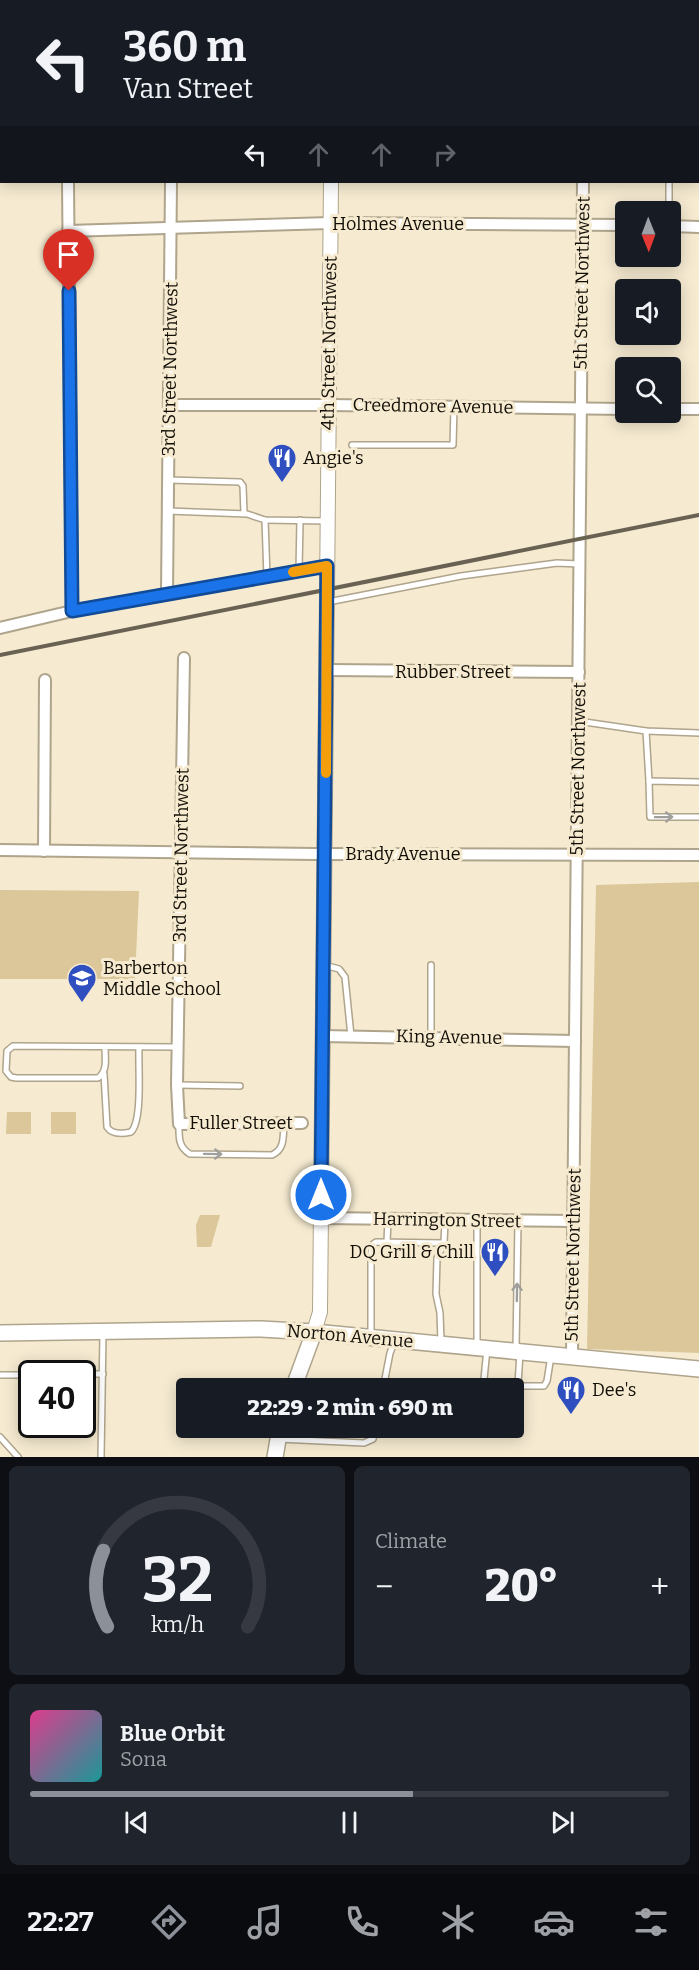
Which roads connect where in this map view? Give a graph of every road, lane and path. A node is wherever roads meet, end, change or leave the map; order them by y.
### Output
1 (68, 183) edge
2 (171, 183) edge
3 (331, 183) edge
4 (583, 183) edge
5 (669, 183) edge
6 (669, 201) edge
7 (330, 223) junction
8 (582, 224) junction
9 (615, 225) edge
10 (681, 226) edge
11 (171, 227) junction
12 (699, 227) edge
13 (68, 231) junction
14 (169, 405) junction
15 (329, 405) junction
16 (454, 407) junction
17 (581, 408) junction
18 (615, 409) edge
19 (681, 409) edge
20 (699, 409) edge
21 (351, 445) dead end
22 (168, 480) junction
23 (168, 511) junction
24 (244, 513) junction
25 (265, 520) junction
26 (300, 520) junction
27 (328, 521) junction
28 (579, 564) junction
29 (327, 566) junction
30 (299, 571) junction
31 (267, 577) junction
32 (167, 593) junction
33 (327, 602) junction
34 (72, 611) junction
35 (0, 628) edge
36 (184, 658) dead end
37 (327, 670) junction
38 (579, 672) junction
39 (45, 680) dead end
40 (578, 721) junction
41 (646, 731) junction
42 (699, 733) edge
43 (649, 781) junction
44 (699, 782) edge
45 (699, 817) edge
46 (0, 850) edge
47 (44, 851) junction
48 (181, 853) junction
49 (325, 854) junction
50 (577, 854) junction
51 (699, 855) edge
52 (431, 965) dead end
53 (324, 966) junction
54 (323, 1036) junction
55 (351, 1036) junction
56 (431, 1037) junction
57 (575, 1041) junction
58 (105, 1047) junction
59 (138, 1047) junction
60 (178, 1047) junction
61 (104, 1073) junction
62 (177, 1085) junction
63 (240, 1086) dead end
64 (284, 1123) junction
65 (302, 1123) dead end
66 (179, 1124) junction
67 (321, 1218) junction
68 (388, 1219) junction
69 (445, 1220) junction
70 (477, 1220) junction
71 (518, 1221) junction
72 (573, 1221) junction
73 (387, 1242) junction
74 (444, 1243) junction
75 (103, 1332) junction
76 (314, 1332) junction
77 (0, 1333) edge
78 (371, 1337) junction
79 (396, 1339) junction
80 (441, 1344) junction
81 (482, 1348) junction
82 (518, 1351) junction
83 (551, 1354) junction
84 (572, 1356) junction
85 (699, 1369) edge
86 (96, 1374) edge
87 (103, 1374) junction
88 (18, 1375) edge
89 (0, 1376) edge
90 (296, 1378) edge
91 (385, 1378) edge
92 (483, 1378) edge
93 (0, 1437) edge
94 (278, 1438) edge
95 (322, 1438) edge
96 (373, 1438) edge
97 (16, 1456) edge
98 (101, 1457) edge
99 (275, 1457) edge

1 - 13 street
2 - 11 street, 3rd Street Northwest
3 - 7 street, 4th Street Northwest
4 - 8 street, 5th Street Northwest
5 - 6 lane
7 - 8 street, Holmes Avenue
7 - 11 street, Holmes Avenue
7 - 15 street, 4th Street Northwest
8 - 9 street, Holmes Avenue
8 - 17 street, 5th Street Northwest
10 - 12 street
11 - 13 street, Holmes Avenue
11 - 14 street, 3rd Street Northwest
13 - 34 street
14 - 15 street, Creedmore Avenue
14 - 22 street, 3rd Street Northwest
15 - 16 street, Creedmore Avenue
15 - 27 street, 4th Street Northwest
16 - 17 street, Creedmore Avenue
16 - 21 lane
17 - 18 street, Creedmore Avenue
17 - 28 street, 5th Street Northwest
19 - 20 street
22 - 23 street, 3rd Street Northwest
22 - 24 lane
23 - 24 lane
23 - 32 street, 3rd Street Northwest
24 - 25 lane
25 - 26 lane
25 - 31 lane
26 - 27 lane
26 - 30 lane
27 - 29 street, 4th Street Northwest
28 - 33 lane
28 - 38 street, 5th Street Northwest
29 - 30 street
29 - 33 street, 4th Street Northwest
30 - 31 street
31 - 32 street
32 - 34 street
33 - 37 street, 4th Street Northwest
34 - 35 street
36 - 48 street, 3rd Street Northwest
37 - 38 street, Rubber Street
37 - 49 street, 4th Street Northwest
38 - 40 street, 5th Street Northwest
39 - 47 street
40 - 41 lane
40 - 50 street, 5th Street Northwest
41 - 42 lane
41 - 43 lane
43 - 44 lane
43 -> 45 lane
46 - 47 street, Brady Avenue
47 - 48 street, Brady Avenue
48 - 49 street, Brady Avenue
48 - 60 street, 3rd Street Northwest
49 - 50 street, Brady Avenue
49 - 53 street, 4th Street Northwest
50 - 51 street, Brady Avenue
50 - 57 street, 5th Street Northwest
52 - 56 lane
53 - 54 street, 4th Street Northwest
53 - 55 lane
54 - 55 street, King Avenue
54 - 67 street, 4th Street Northwest
55 - 56 street, King Avenue
56 - 57 street, King Avenue
57 - 72 street, 5th Street Northwest
58 - 59 lane
58 - 61 lane
58 - 61 lane
59 - 60 lane
59 - 61 lane
60 - 62 street, 3rd Street Northwest
62 - 63 lane
62 - 66 street, 3rd Street Northwest
64 - 65 street, Fuller Street
64 - 66 street, Fuller Street
66 -> 64 lane
67 - 68 street, Harrington Street
67 - 76 street, 4th Street Northwest
68 - 69 street, Harrington Street
68 - 73 lane
69 - 70 street, Harrington Street
69 - 74 lane
70 - 71 street, Harrington Street
70 - 81 lane
71 - 72 street, Harrington Street
82 -> 71 lane
72 - 84 street, 5th Street Northwest
73 - 74 lane
73 - 78 lane
74 - 80 lane
75 - 76 main road, Norton Avenue
75 - 77 main road, Norton Avenue
75 - 87 lane
76 - 78 main road, Norton Avenue
76 - 90 main road
78 - 79 main road, Norton Avenue
79 - 80 main road, Norton Avenue
79 - 91 lane
80 - 81 main road, Norton Avenue
81 - 82 main road, Norton Avenue
81 - 92 lane
82 - 83 main road, Norton Avenue
82 - 83 lane
83 - 84 main road, Norton Avenue
84 - 85 main road, Norton Avenue
86 - 87 lane
87 - 98 lane
88 - 89 lane
93 - 97 lane
94 - 99 main road
95 - 96 lane

